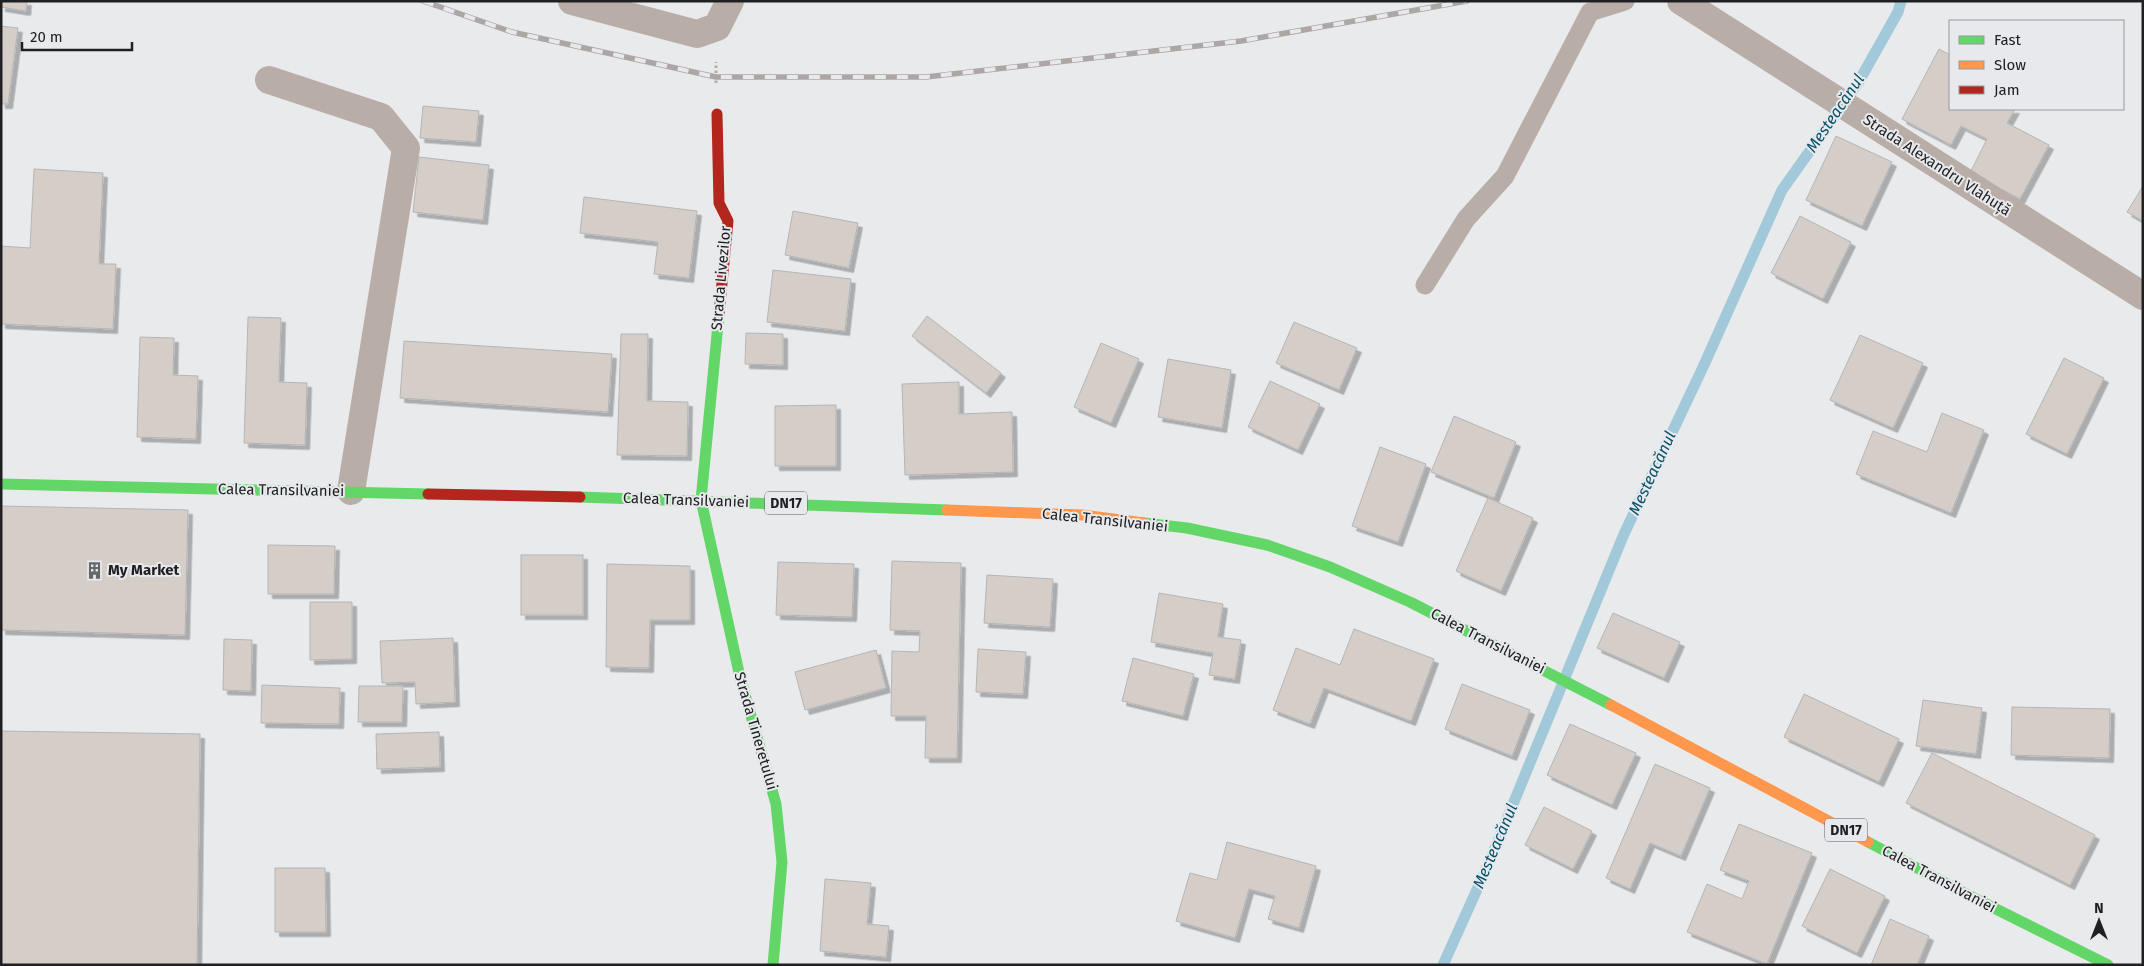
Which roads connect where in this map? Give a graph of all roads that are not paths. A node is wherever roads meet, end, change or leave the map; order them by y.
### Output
1 (572, 1) edge
2 (730, 1) edge
3 (1625, 1) edge
4 (1681, 1) edge
5 (269, 80) dead end
6 (716, 114) road end
7 (1425, 285) dead end
8 (2143, 296) edge
9 (1, 484) edge
10 (352, 491) junction
11 (701, 500) junction
12 (773, 965) edge
13 (2108, 965) edge

1 - 2 street
3 - 7 lane
4 - 8 street, Strada Alexandru Vlahuță
5 - 10 street
6 - 11 main road, Strada Livezilor
9 - 10 main road, Calea Transilvaniei / DN17
10 - 11 main road, Calea Transilvaniei / DN17
11 - 12 main road, Strada Tineretului
11 - 13 main road, Calea Transilvaniei / DN17

